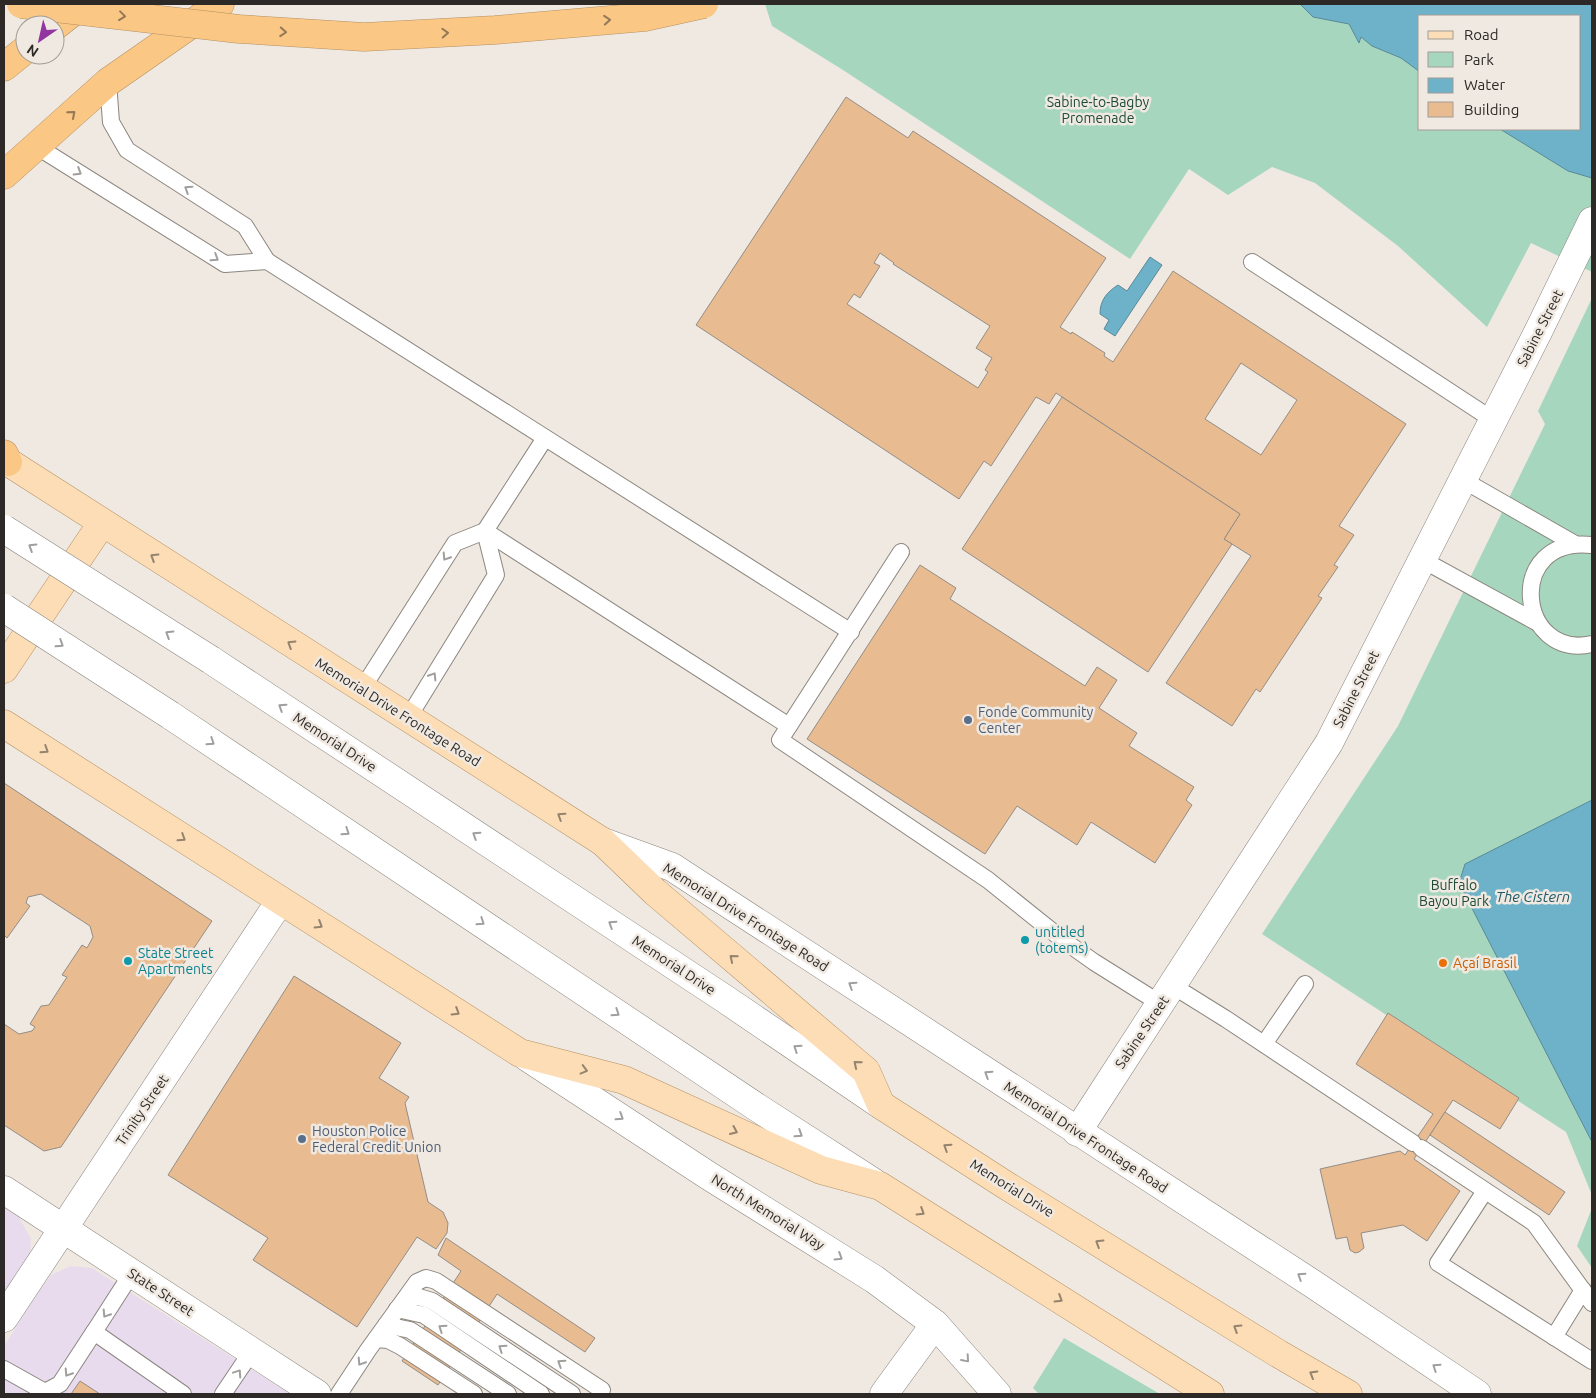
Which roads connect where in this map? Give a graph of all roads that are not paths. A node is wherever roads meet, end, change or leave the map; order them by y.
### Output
1 (21, 4) edge
2 (83, 4) edge
3 (220, 4) edge
4 (704, 4) edge
5 (65, 18) edge
6 (15, 58) edge
7 (4, 67) edge
8 (108, 82) junction
9 (36, 146) junction
10 (4, 175) edge
11 (1592, 221) edge
12 (266, 262) junction
13 (1252, 262) dead end
14 (1494, 420) junction
15 (545, 438) junction
16 (5, 459) edge
17 (1463, 480) junction
18 (102, 523) junction
19 (4, 529) edge
20 (485, 530) junction
21 (1575, 544) junction
22 (1592, 545) edge
23 (901, 552) dead end
24 (1421, 559) junction
25 (4, 608) edge
26 (1538, 623) junction
27 (850, 632) junction
28 (1592, 644) edge
29 (4, 670) edge
30 (362, 689) junction
31 (408, 718) junction
32 (4, 724) edge
33 (789, 726) junction
34 (603, 842) junction
35 (280, 901) junction
36 (1305, 984) dead end
37 (1167, 995) junction
38 (1264, 1044) junction
39 (520, 1052) junction
40 (881, 1105) junction
41 (1078, 1132) junction
42 (880, 1186) junction
43 (4, 1190) edge
44 (1485, 1191) junction
45 (63, 1229) junction
46 (132, 1273) junction
47 (1588, 1296) edge
48 (402, 1303) junction
49 (4, 1318) edge
50 (935, 1324) junction
51 (386, 1325) junction
52 (94, 1332) junction
53 (1554, 1337) junction
54 (376, 1339) junction
55 (252, 1351) junction
56 (1592, 1362) edge
57 (4, 1369) edge
58 (602, 1390) dead end
59 (183, 1394) edge
60 (223, 1394) edge
61 (317, 1394) edge
62 (340, 1394) edge
63 (474, 1394) edge
64 (508, 1394) edge
65 (541, 1394) edge
66 (572, 1394) edge
67 (884, 1394) edge
68 (996, 1394) edge
69 (1210, 1394) edge
70 (1348, 1394) edge
71 (1477, 1394) edge

1 -> 4 highway, bridge
2 - 5 highway
3 - 8 highway
6 - 7 highway
9 -> 8 highway
12 -> 8 lane
9 - 10 highway
9 -> 12 lane
11 - 14 street, Sabine Street
12 - 15 lane
13 - 14 lane
14 - 17 street, Sabine Street
15 - 20 lane
15 - 27 lane
16 - 18 main road, Memorial Drive Frontage Road
17 - 21 lane
17 - 24 street, Sabine Street
18 - 29 main road
30 -> 18 main road, Memorial Drive Frontage Road
40 -> 19 street, Memorial Drive, bridge
20 -> 30 lane
31 -> 20 lane
20 - 33 lane
21 - 22 lane
21 - 26 lane
23 - 27 lane
24 - 26 lane
24 - 37 street, Sabine Street
25 -> 42 street, bridge
26 - 28 lane
27 - 33 lane
30 - 31 main road, Memorial Drive Frontage Road
34 -> 31 main road, Memorial Drive Frontage Road
32 -> 35 main road
33 - 37 lane
40 -> 34 main road
41 -> 34 street, Memorial Drive Frontage Road
35 -> 39 main road
35 - 45 street, Trinity Street
36 - 38 lane
37 - 38 lane
37 - 41 street, Sabine Street
38 - 44 lane
39 -> 42 main road
39 -> 50 street, North Memorial Way
70 -> 40 main road, Memorial Drive
71 -> 41 street, Memorial Drive Frontage Road
42 -> 69 main road
43 - 45 street, State Street
44 - 47 lane
44 - 53 lane
45 - 46 street, State Street
45 - 49 street, Trinity Street
46 -> 52 lane
46 - 55 street, State Street
47 - 53 lane
48 - 51 lane
58 -> 48 lane
65 -> 48 lane
66 -> 48 lane
50 - 67 street
50 -> 68 street, North Memorial Way
51 - 54 lane
51 - 64 lane
52 -> 57 lane
52 - 59 lane
53 - 56 lane
54 -> 62 lane
54 - 63 lane
60 -> 55 lane
55 - 61 street, State Street

